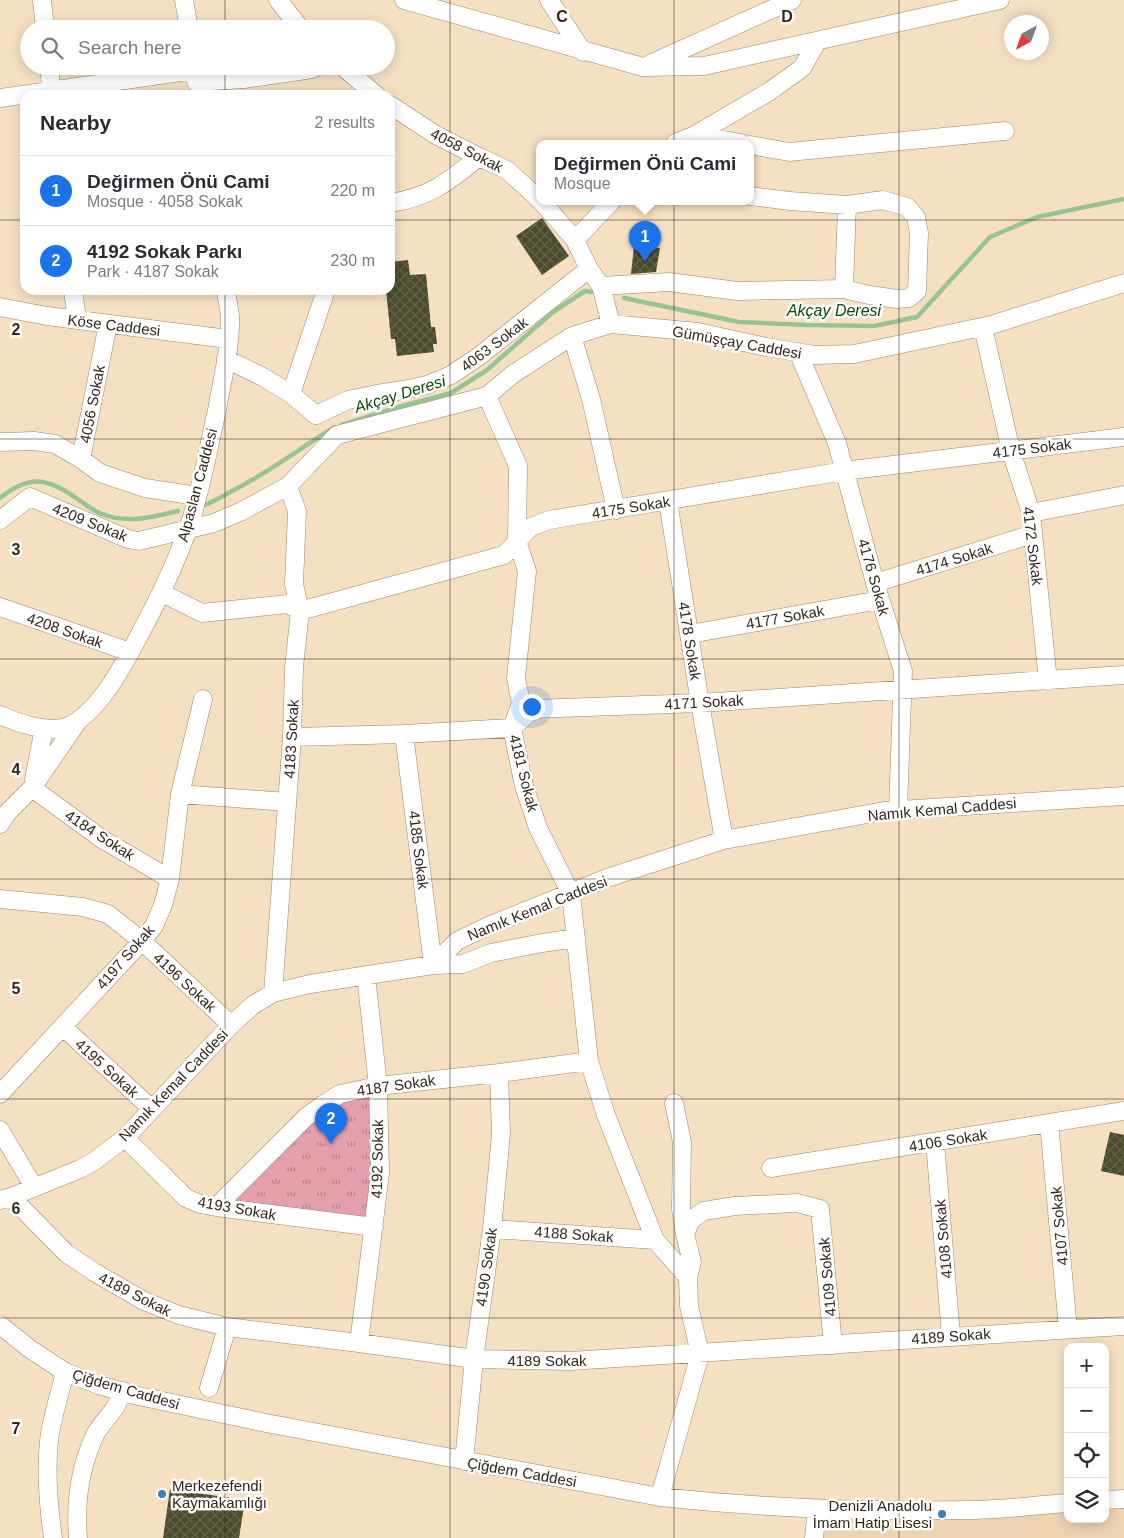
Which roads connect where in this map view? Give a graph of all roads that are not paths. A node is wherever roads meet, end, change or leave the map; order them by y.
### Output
1 (42, 0) edge
2 (184, 0) edge
3 (278, 0) edge
4 (404, 0) edge
5 (549, 0) edge
6 (792, 0) edge
7 (1000, 0) edge
8 (423, 3) edge
9 (44, 20) edge
10 (187, 20) edge
11 (294, 20) edge
12 (817, 42) junction
13 (583, 52) junction
14 (643, 67) junction
15 (50, 75) edge
16 (271, 75) edge
17 (353, 75) edge
18 (195, 78) edge
19 (52, 90) edge
20 (81, 90) edge
21 (370, 90) edge
22 (20, 96) edge
23 (0, 98) edge
24 (395, 108) edge
25 (1005, 131) dead end
26 (695, 135) junction
27 (682, 140) edge
28 (724, 140) edge
29 (754, 146) edge
30 (479, 157) junction
31 (536, 196) edge
32 (754, 196) edge
33 (395, 202) edge
34 (544, 205) edge
35 (608, 205) edge
36 (847, 205) junction
37 (575, 240) junction
38 (589, 270) junction
39 (1124, 283) edge
40 (601, 286) junction
41 (844, 289) junction
42 (74, 295) edge
43 (227, 295) edge
44 (324, 295) edge
45 (0, 307) edge
46 (77, 320) junction
47 (108, 324) junction
48 (611, 324) junction
49 (983, 327) junction
50 (572, 336) junction
51 (228, 339) junction
52 (798, 352) junction
53 (226, 359) junction
54 (291, 394) junction
55 (487, 396) junction
56 (1124, 436) edge
57 (0, 442) edge
58 (1011, 451) junction
59 (81, 459) junction
60 (844, 471) junction
61 (288, 486) junction
62 (1124, 495) edge
63 (197, 496) junction
64 (668, 501) junction
65 (616, 510) junction
66 (1031, 512) junction
67 (0, 520) edge
68 (188, 528) junction
69 (1033, 534) junction
70 (517, 541) junction
71 (874, 583) junction
72 (162, 593) junction
73 (880, 600) junction
74 (0, 607) edge
75 (300, 612) junction
76 (690, 634) junction
77 (130, 652) junction
78 (1124, 675) edge
79 (1048, 681) junction
80 (902, 691) junction
81 (203, 699) dead end
82 (700, 703) junction
83 (0, 715) edge
84 (78, 720) junction
85 (44, 728) junction
86 (512, 728) junction
87 (404, 734) junction
88 (292, 737) junction
89 (32, 788) junction
90 (180, 794) junction
91 (1124, 796) edge
92 (287, 802) junction
93 (898, 810) junction
94 (0, 824) edge
95 (724, 840) junction
96 (170, 878) junction
97 (571, 894) junction
98 (0, 899) edge
99 (576, 938) junction
100 (142, 941) junction
101 (434, 966) junction
102 (366, 975) junction
103 (273, 993) junction
104 (231, 1025) junction
105 (63, 1027) junction
106 (589, 1062) junction
107 (499, 1073) junction
108 (378, 1086) junction
109 (0, 1094) edge
110 (674, 1103) dead end
111 (152, 1109) junction
112 (1124, 1111) edge
113 (1049, 1123) junction
114 (0, 1130) edge
115 (125, 1138) junction
116 (935, 1142) junction
117 (771, 1168) dead end
118 (34, 1187) junction
119 (6, 1199) edge
120 (216, 1207) junction
121 (374, 1227) junction
122 (492, 1228) junction
123 (685, 1234) junction
124 (655, 1240) junction
125 (688, 1277) junction
126 (0, 1325) edge
127 (1124, 1326) edge
128 (227, 1327) junction
129 (1068, 1328) junction
130 (951, 1336) junction
131 (359, 1343) junction
132 (833, 1344) junction
133 (700, 1354) junction
134 (474, 1359) junction
135 (65, 1372) junction
136 (209, 1388) dead end
137 (123, 1391) junction
138 (464, 1461) junction
139 (660, 1497) junction
140 (1124, 1499) edge
141 (1109, 1500) edge
142 (1064, 1503) edge
143 (817, 1509) junction
144 (53, 1538) edge
145 (78, 1538) edge
146 (814, 1538) edge

1 - 9 street
2 - 10 street
3 - 11 street
4 - 8 street
5 - 13 street
6 - 14 street
7 - 12 street
8 - 13 street
12 - 14 street
12 - 26 street
13 - 14 street
15 - 19 street
16 - 18 street
17 - 21 street
18 - 20 street
22 - 23 street
24 - 30 street, 4058 Sokak
25 - 29 street
26 - 27 street
26 - 28 street
30 - 31 street, 4058 Sokak
30 - 33 street
32 - 36 street
34 - 37 street, 4058 Sokak
35 - 37 street
36 - 41 street
36 - 41 street
37 - 38 street, 4058 Sokak
38 - 40 street, 4058 Sokak
38 - 54 street, 4063 Sokak
39 - 49 street, Gümüşçay Caddesi
40 - 41 street
40 - 48 street, 4058 Sokak
42 - 46 street
43 - 51 street, Alpaslan Caddesi
44 - 54 street
45 - 46 street, Köse Caddesi
46 - 47 street, Köse Caddesi
47 - 51 street, Köse Caddesi
47 - 59 street, 4056 Sokak
48 - 50 street, Gümüşçay Caddesi
48 - 52 street, Gümüşçay Caddesi
49 - 52 street, Gümüşçay Caddesi
49 - 58 street, 4172 Sokak
50 - 55 street, Gümüşçay Caddesi
50 - 65 street
51 - 53 street, Alpaslan Caddesi
52 - 60 street, 4176 Sokak
53 - 54 street, 4063 Sokak
53 - 63 street, Alpaslan Caddesi
55 - 61 street, Gümüşçay Caddesi
55 - 70 street, 4181 Sokak
56 - 58 street, 4175 Sokak
57 - 59 street, 4056 Sokak
58 - 60 street, 4175 Sokak
58 - 66 street, 4172 Sokak
59 - 63 street
60 - 64 street, 4175 Sokak
60 - 71 street, 4176 Sokak
61 - 68 street, Gümüşçay Caddesi
61 - 75 street, 4183 Sokak
62 - 66 street
63 - 68 street, Alpaslan Caddesi
64 - 65 street, 4175 Sokak
64 - 76 street, 4178 Sokak
65 - 70 street, 4175 Sokak
66 - 69 street, 4172 Sokak
67 - 68 street, 4209 Sokak
68 - 72 street, Alpaslan Caddesi
69 - 71 street, 4174 Sokak
69 - 79 street, 4172 Sokak
70 - 75 street, 4175 Sokak
70 - 86 street, 4181 Sokak
71 - 73 street, 4176 Sokak
72 - 75 street
72 - 77 street, Alpaslan Caddesi
73 - 76 street, 4177 Sokak
73 - 80 street, 4176 Sokak
74 - 77 street, 4208 Sokak
75 - 88 street, 4183 Sokak
76 - 82 street, 4178 Sokak
77 - 84 street, Alpaslan Caddesi
78 - 79 street, 4171 Sokak
79 - 80 street, 4171 Sokak
80 - 82 street, 4171 Sokak
80 - 93 street, 4176 Sokak
81 - 90 street, 4197 Sokak
82 - 86 street, 4171 Sokak
82 - 95 street, 4178 Sokak
83 - 85 street, Alpaslan Caddesi
84 - 85 street, Alpaslan Caddesi
84 - 89 street
85 - 89 street
86 - 87 street
86 - 97 street, 4181 Sokak
87 - 88 street
87 - 101 street, 4185 Sokak
88 - 92 street, 4183 Sokak
89 - 94 street
89 - 96 street, 4184 Sokak
90 - 92 street
90 - 96 street, 4197 Sokak
91 - 93 street, Namık Kemal Caddesi
92 - 103 street, 4183 Sokak
93 - 95 street, Namık Kemal Caddesi
95 - 97 street, Namık Kemal Caddesi
96 - 100 street, 4197 Sokak
97 - 99 street, 4181 Sokak
97 - 101 street, Namık Kemal Caddesi
98 - 100 street, 4196 Sokak
99 - 101 street
99 - 106 street, 4181 Sokak
100 - 104 street, 4196 Sokak
100 - 105 street, 4197 Sokak
101 - 102 street, Namık Kemal Caddesi
102 - 103 street, Namık Kemal Caddesi
102 - 108 street, 4192 Sokak
103 - 104 street, Namık Kemal Caddesi
104 - 111 street, Namık Kemal Caddesi
105 - 109 street, 4197 Sokak
105 - 111 street, 4195 Sokak
106 - 107 street, 4187 Sokak
106 - 124 street, 4181 Sokak
107 - 108 street, 4187 Sokak
107 - 122 street, 4190 Sokak
108 - 120 street, 4187 Sokak
108 - 121 street, 4192 Sokak
110 - 123 street
111 - 115 street, Namık Kemal Caddesi
112 - 113 street, 4106 Sokak
113 - 116 street, 4106 Sokak
113 - 129 street, 4107 Sokak
114 - 118 street
115 - 118 street, Namık Kemal Caddesi
115 - 120 street, 4193 Sokak
116 - 117 street, 4106 Sokak
116 - 130 street, 4108 Sokak
118 - 119 street, Namık Kemal Caddesi
119 - 128 street, 4189 Sokak
120 - 121 street, 4193 Sokak
121 - 131 street, 4192 Sokak
122 - 124 street, 4188 Sokak
122 - 134 street, 4190 Sokak
123 - 125 street
123 - 132 street, 4109 Sokak
124 - 125 street
125 - 133 street
126 - 135 street, Çiğdem Caddesi
127 - 129 street, 4189 Sokak
128 - 131 street, 4189 Sokak
128 - 136 street
129 - 130 street, 4189 Sokak
130 - 132 street, 4189 Sokak
131 - 134 street, 4189 Sokak
132 - 133 street, 4189 Sokak
133 - 134 street, 4189 Sokak
133 - 139 street
134 - 138 street, 4190 Sokak
135 - 137 street, Çiğdem Caddesi
135 - 144 street
137 - 138 street, Çiğdem Caddesi
137 - 145 street
138 - 139 street, Çiğdem Caddesi
139 - 143 street, Çiğdem Caddesi
140 - 141 street
142 - 143 street, Çiğdem Caddesi
143 - 146 street

